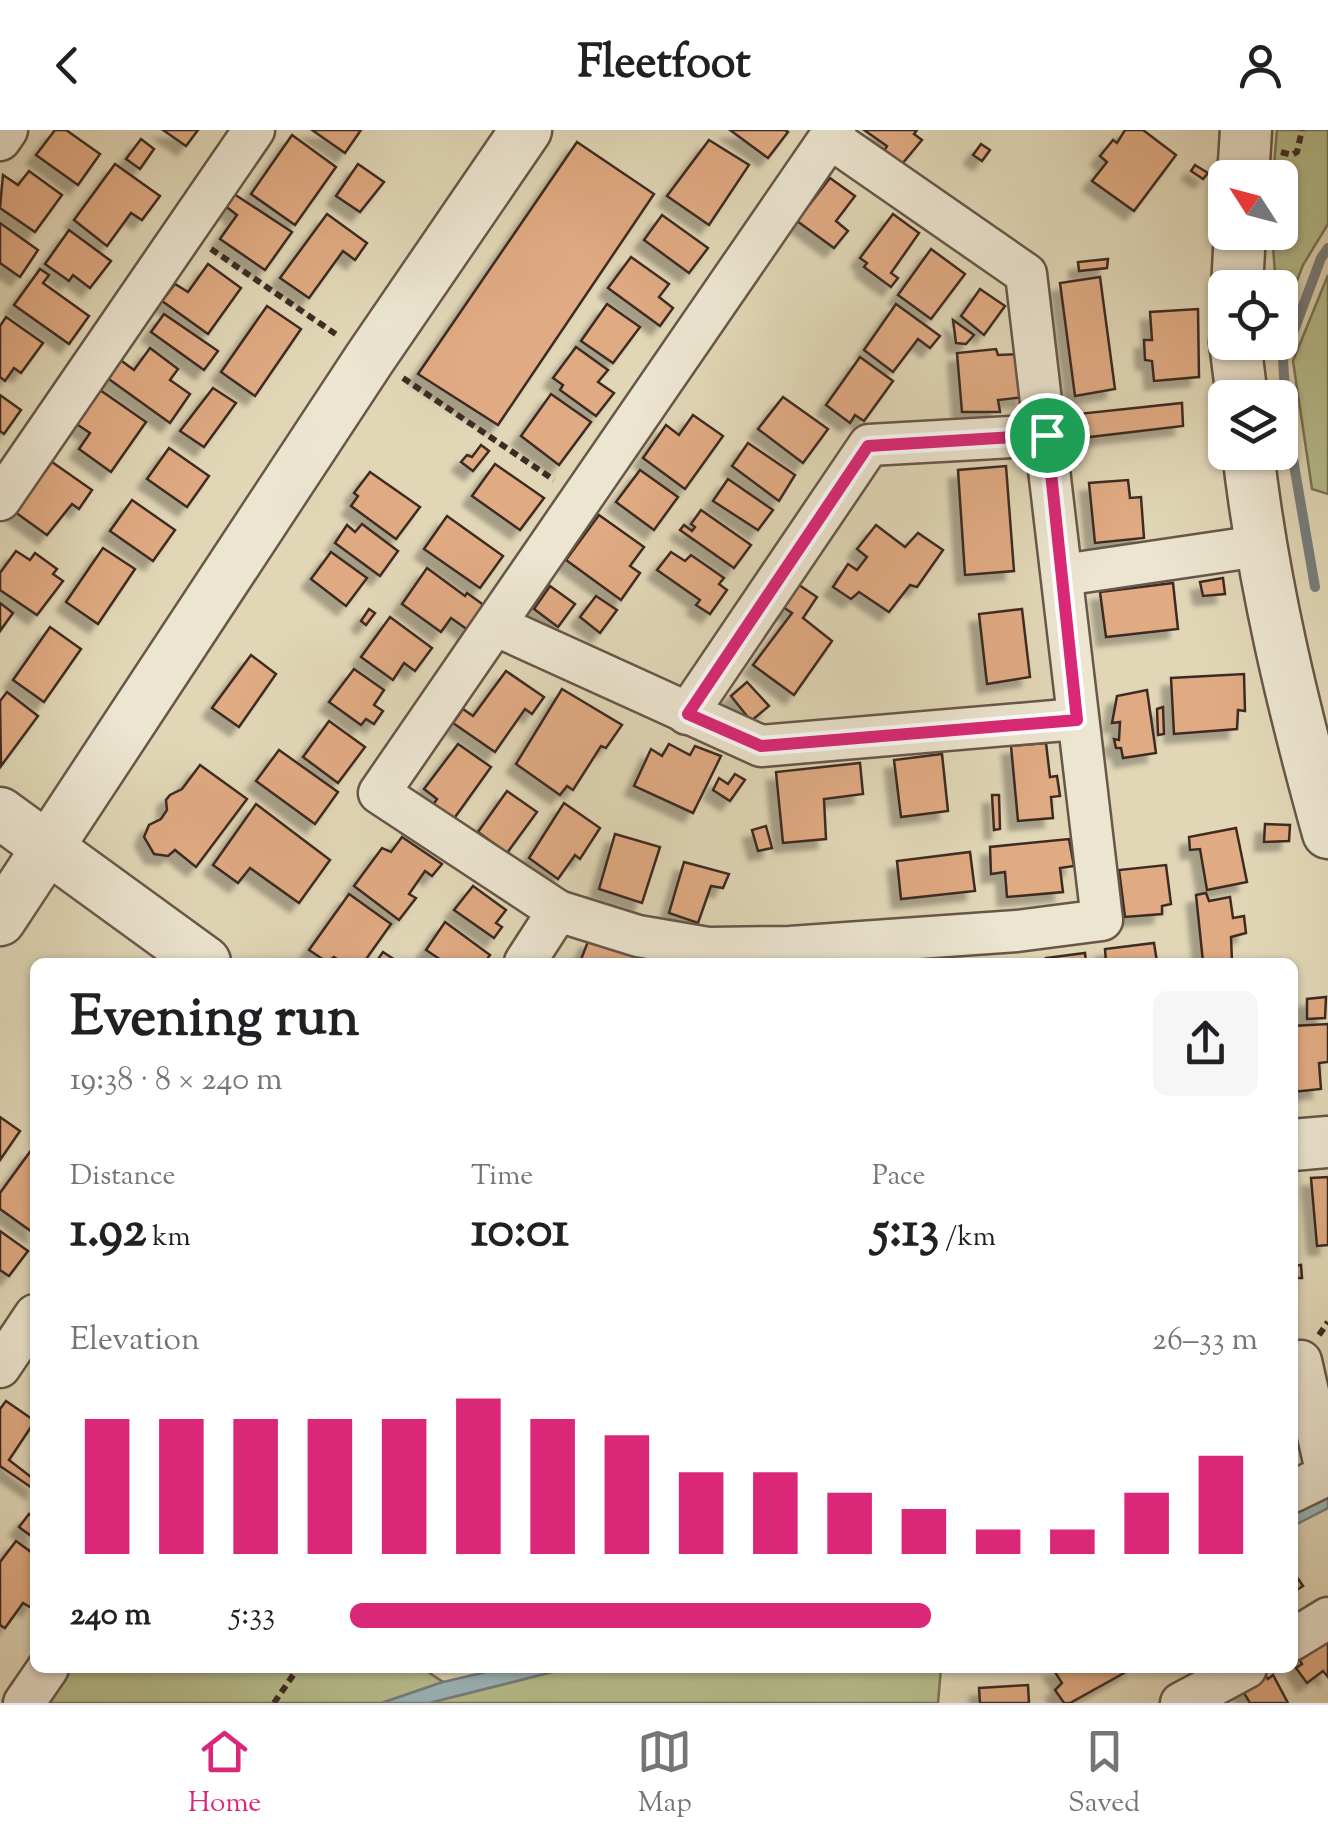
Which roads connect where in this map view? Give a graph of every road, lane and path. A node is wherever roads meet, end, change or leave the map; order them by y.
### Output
1 (7, 130) edge
2 (254, 130) edge
3 (526, 130) edge
4 (832, 134) edge
5 (0, 140) edge
6 (186, 232) junction
7 (346, 341) dead end
8 (399, 376) dead end
9 (1047, 435) junction
10 (1250, 470) edge
11 (580, 498) junction
12 (0, 500) edge
13 (1259, 546) junction
14 (1062, 575) junction
15 (495, 625) junction
16 (688, 714) junction
17 (1077, 720) junction
18 (0, 813) edge
19 (1328, 833) edge
20 (49, 848) junction
21 (558, 912) junction
22 (0, 920) edge
23 (1020, 947) edge
24 (200, 958) edge
25 (528, 958) edge
26 (1328, 1142) edge
27 (1298, 1144) edge
28 (30, 1327) edge
29 (1298, 1361) edge
30 (14, 1367) edge
31 (1298, 1489) edge
32 (1328, 1618) edge
33 (1298, 1636) edge
34 (45, 1673) edge
35 (295, 1673) edge
36 (1237, 1673) edge
37 (24, 1703) edge
38 (274, 1703) edge
39 (1181, 1703) edge

1 - 5 street
2 - 6 street
3 - 20 street
4 - 9 street
4 - 11 street
6 - 7 path
6 - 12 street
8 - 11 path
9 - 14 street
9 - 16 street
10 - 13 street
11 - 15 street
13 - 14 street
13 - 19 street
14 - 17 street
15 - 16 street
15 - 21 street
16 - 17 street
17 - 23 street
18 - 20 street
20 - 22 street
20 - 24 street
21 - 23 street
21 - 25 street
26 - 27 street
28 - 30 street
29 - 31 street
32 - 33 street
34 - 37 street
35 - 38 path
36 - 39 street

